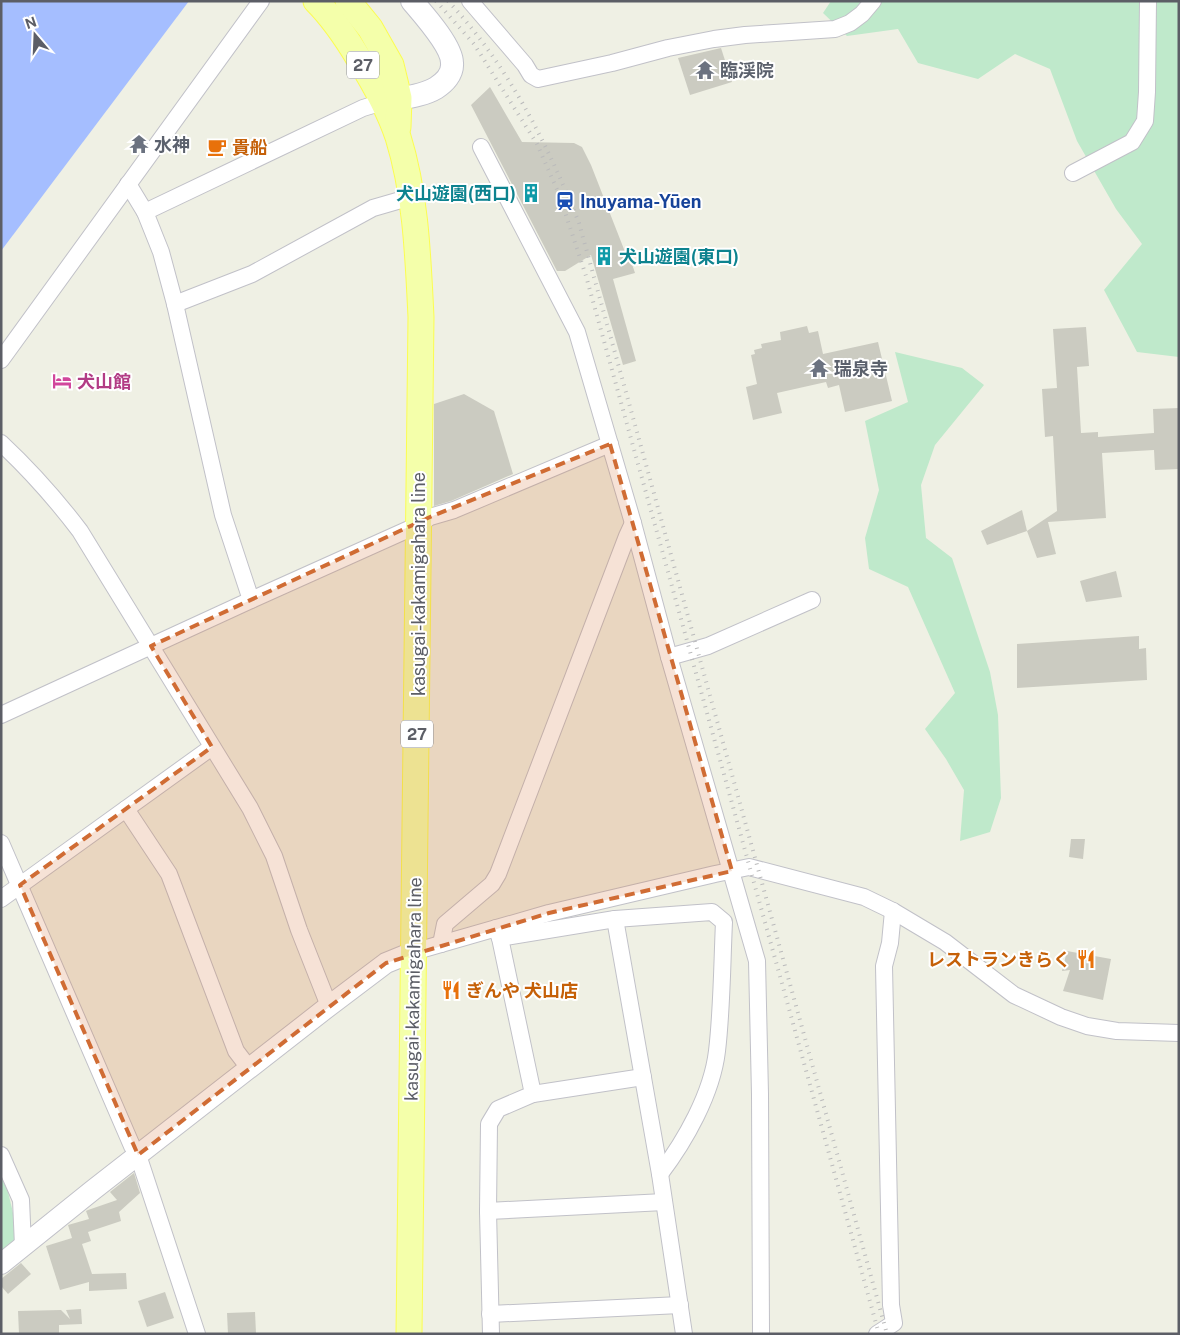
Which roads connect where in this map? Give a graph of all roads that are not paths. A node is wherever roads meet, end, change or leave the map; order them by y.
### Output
1 (260, 1) edge
2 (316, 1) edge
3 (348, 1) edge
4 (412, 1) edge
5 (470, 1) edge
6 (873, 1) edge
7 (1148, 1) edge
8 (391, 100) junction
9 (481, 147) dead end
10 (1073, 173) dead end
11 (128, 184) junction
12 (411, 197) junction
13 (145, 212) junction
14 (175, 304) junction
15 (1, 360) edge
16 (1, 443) edge
17 (610, 444) junction
18 (633, 523) junction
19 (418, 525) junction
20 (250, 600) junction
21 (812, 600) dead end
22 (151, 646) junction
23 (669, 657) junction
24 (1, 715) edge
25 (212, 747) junction
26 (126, 809) junction
27 (1, 844) edge
28 (732, 871) junction
29 (20, 885) junction
30 (1, 898) edge
31 (894, 911) junction
32 (615, 920) junction
33 (498, 933) junction
34 (441, 944) junction
35 (413, 952) junction
36 (330, 1006) junction
37 (1179, 1033) edge
38 (249, 1068) junction
39 (642, 1077) junction
40 (533, 1094) junction
41 (1, 1155) edge
42 (138, 1155) junction
43 (660, 1174) junction
44 (664, 1202) junction
45 (488, 1211) junction
46 (22, 1246) junction
47 (1, 1264) edge
48 (680, 1305) junction
49 (490, 1314) junction
50 (197, 1334) edge
51 (409, 1334) edge
52 (491, 1334) edge
53 (684, 1334) edge
54 (761, 1334) edge
55 (877, 1334) edge

1 - 11 street
2 - 8 main road, 27
3 - 8 main road, kasugai-kakamigahara line / 27
4 - 8 main road
5 - 6 street
7 - 10 street
8 - 12 main road, kasugai-kakamigahara line / 27
8 - 13 street
9 - 17 street
11 - 13 street
11 - 15 street
12 - 14 street
12 - 19 main road, kasugai-kakamigahara line / 27
13 - 14 street
14 - 20 street
16 - 22 street
17 - 18 street
17 - 19 street
18 - 23 street
18 - 34 street
19 - 20 street
19 - 35 main road, kasugai-kakamigahara line / 27
20 - 22 street
21 - 23 street
22 - 24 street
22 - 25 street
23 - 28 street
25 - 26 street
25 - 36 street
26 - 29 street
26 - 38 street
27 - 29 street
28 - 31 street
28 - 33 street
28 - 54 street
29 - 30 street
29 - 42 street
31 - 37 street
31 - 55 street
32 - 33 street
32 - 39 street
32 - 43 street
33 - 34 street
33 - 40 street
34 - 35 street
35 - 36 street
35 - 51 main road, kasugai-kakamigahara line / 27
36 - 38 street
38 - 42 street
39 - 40 street
39 - 43 street
40 - 45 street
41 - 46 street
42 - 46 street
42 - 50 street
43 - 44 street
44 - 45 street
44 - 48 street
45 - 49 street
46 - 47 street
48 - 49 street
48 - 53 street
49 - 52 street

